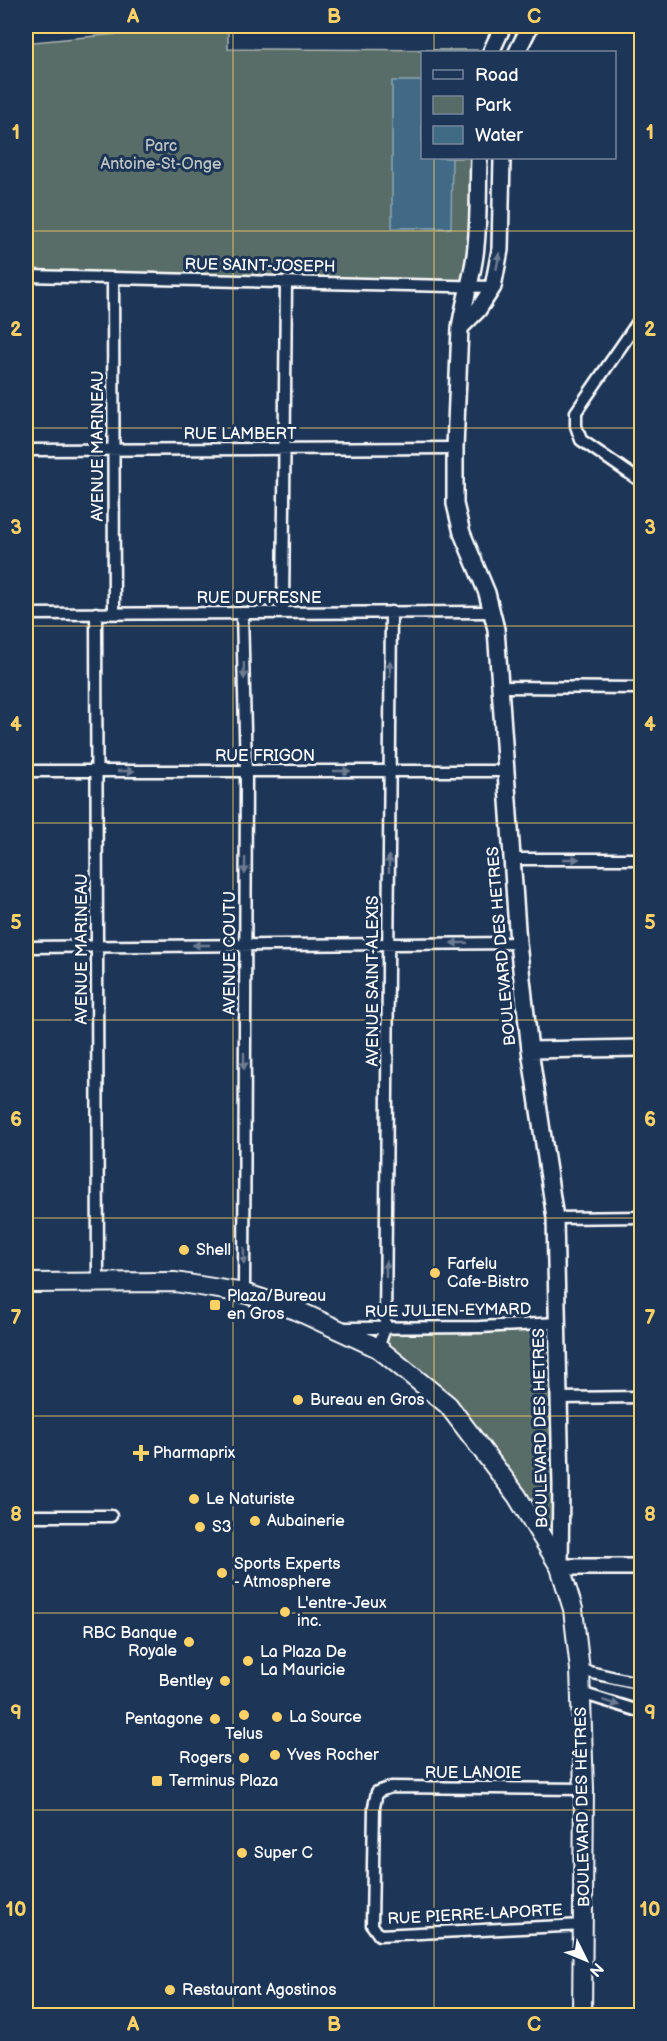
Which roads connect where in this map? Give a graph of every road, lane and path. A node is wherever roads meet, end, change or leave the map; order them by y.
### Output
1 (503, 26) edge
2 (530, 26) edge
3 (491, 51) edge
4 (518, 51) edge
5 (479, 159) edge
6 (502, 159) edge
7 (26, 276) edge
8 (113, 278) junction
9 (286, 282) junction
10 (470, 286) junction
11 (493, 287) junction
12 (642, 316) edge
13 (460, 328) junction
14 (285, 448) junction
15 (455, 448) junction
16 (113, 449) junction
17 (26, 450) edge
18 (642, 482) edge
19 (391, 612) junction
20 (493, 612) junction
21 (96, 613) junction
22 (114, 613) junction
23 (243, 613) junction
24 (283, 613) junction
25 (26, 614) edge
26 (500, 687) junction
27 (642, 688) edge
28 (26, 771) edge
29 (97, 771) junction
30 (246, 771) junction
31 (389, 771) junction
32 (505, 771) junction
33 (513, 859) junction
34 (642, 859) edge
35 (518, 943) junction
36 (388, 944) junction
37 (244, 945) junction
38 (97, 946) junction
39 (26, 947) edge
40 (642, 1048) edge
41 (530, 1050) junction
42 (642, 1217) edge
43 (555, 1218) junction
44 (26, 1283) edge
45 (98, 1284) junction
46 (244, 1293) junction
47 (558, 1323) junction
48 (385, 1328) junction
49 (338, 1329) junction
50 (378, 1348) junction
51 (642, 1396) edge
52 (558, 1398) junction
53 (26, 1516) edge
54 (111, 1516) dead end
55 (560, 1567) junction
56 (642, 1567) edge
57 (580, 1670) junction
58 (642, 1684) edge
59 (581, 1693) junction
60 (642, 1712) edge
61 (584, 1789) junction
62 (372, 1925) joint
63 (584, 1925) junction
64 (582, 2016) edge

1 - 3 street
2 - 4 street
5 - 10 street, BOULEVARD DES HETRES
11 -> 6 street
7 - 8 street, RUE SAINT-JOSEPH
8 - 9 street, RUE SAINT-JOSEPH
8 - 16 street, AVENUE MARINEAU
9 - 10 street, RUE SAINT-JOSEPH
9 - 14 street
10 - 11 street, RUE SAINT-JOSEPH
10 - 13 street, BOULEVARD DES HETRES
11 - 13 street
12 - 18 street
13 - 15 street, BOULEVARD DES HETRES
14 - 15 street, RUE LAMBERT
14 - 16 street, RUE LAMBERT
14 - 24 street
15 - 20 street, BOULEVARD DES HETRES
16 - 17 street, RUE LAMBERT
16 - 22 street, AVENUE MARINEAU
19 - 20 street, RUE DUFRESNE
19 - 24 street, RUE DUFRESNE
31 -> 19 street, AVENUE SAINT-ALEXIS
20 - 26 street, BOULEVARD DES HETRES
21 - 22 street, RUE DUFRESNE
21 - 25 street, RUE DUFRESNE
21 - 29 street, AVENUE MARINEAU
22 - 23 street, RUE DUFRESNE
23 - 24 street, RUE DUFRESNE
23 -> 30 street, AVENUE COUTU
26 - 27 street
26 - 32 street, BOULEVARD DES HETRES
28 - 29 street, RUE FRIGON
29 -> 30 street, RUE FRIGON
29 - 38 street, AVENUE MARINEAU
30 -> 31 street, RUE FRIGON
30 -> 37 street, AVENUE COUTU
31 - 32 street, RUE FRIGON
36 -> 31 street, AVENUE SAINT-ALEXIS
32 - 33 street, BOULEVARD DES HETRES
33 -> 34 street
33 - 35 street, BOULEVARD DES HETRES
35 -> 36 street
35 - 41 street, BOULEVARD DES HETRES
36 - 37 street
48 -> 36 street, AVENUE SAINT-ALEXIS
37 -> 38 street
37 -> 46 street, AVENUE COUTU
38 - 39 street
38 - 45 street, AVENUE MARINEAU
40 - 41 street
41 - 43 street, BOULEVARD DES HETRES
42 - 43 street
43 - 47 street, BOULEVARD DES HETRES
44 - 45 main road, BOULEVARD DES HÊTRES
45 - 46 main road, BOULEVARD DES HÊTRES
46 - 49 main road, BOULEVARD DES HÊTRES
47 - 48 street, RUE JULIEN-EYMARD
47 - 52 street, BOULEVARD DES HETRES
48 - 49 street, RUE JULIEN-EYMARD
48 - 50 street, AVENUE SAINT-ALEXIS
49 - 50 main road, BOULEVARD DES HÊTRES
50 - 55 main road, BOULEVARD DES HÊTRES
51 - 52 street
52 - 55 street, BOULEVARD DES HETRES
53 - 54 street
55 - 56 street
55 - 57 main road, BOULEVARD DES HÊTRES
57 - 58 street
57 - 59 main road, BOULEVARD DES HÊTRES
59 -> 60 street
59 - 61 main road, BOULEVARD DES HÊTRES
61 - 62 street, RUE LANOIE
61 - 63 main road, BOULEVARD DES HÊTRES
62 - 63 street, RUE PIERRE-LAPORTE
63 - 64 main road, BOULEVARD DES HÊTRES

